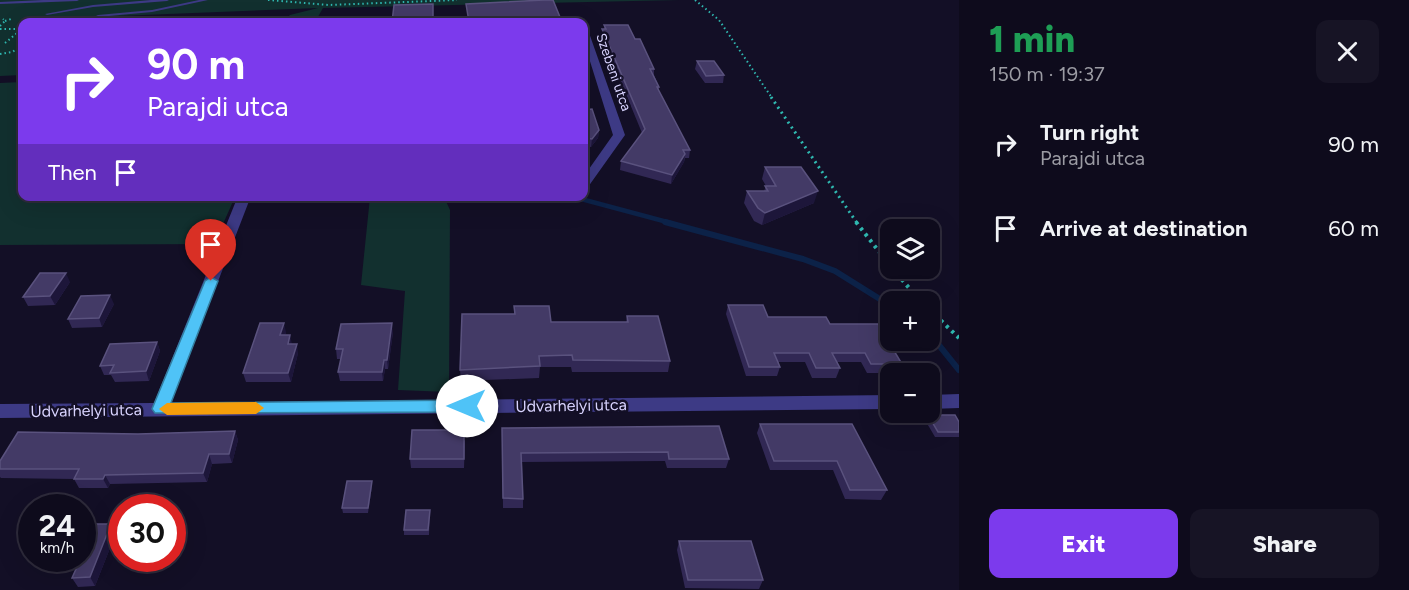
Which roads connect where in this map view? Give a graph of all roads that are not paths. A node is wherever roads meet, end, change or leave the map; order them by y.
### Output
1 (77, 0) edge
2 (167, 0) edge
3 (206, 0) edge
4 (0, 3) edge
5 (47, 14) dead end
6 (98, 16) dead end
7 (588, 42) edge
8 (588, 178) edge
9 (243, 201) edge
10 (959, 401) edge
11 (880, 402) edge
12 (940, 402) edge
13 (160, 409) junction
14 (0, 411) edge

1 - 4 lane
2 - 5 lane
3 - 6 lane
7 - 8 street, Szebeni utca
9 - 13 street
10 - 12 street
11 - 13 street, Udvarhelyi utca
13 - 14 street, Udvarhelyi utca

